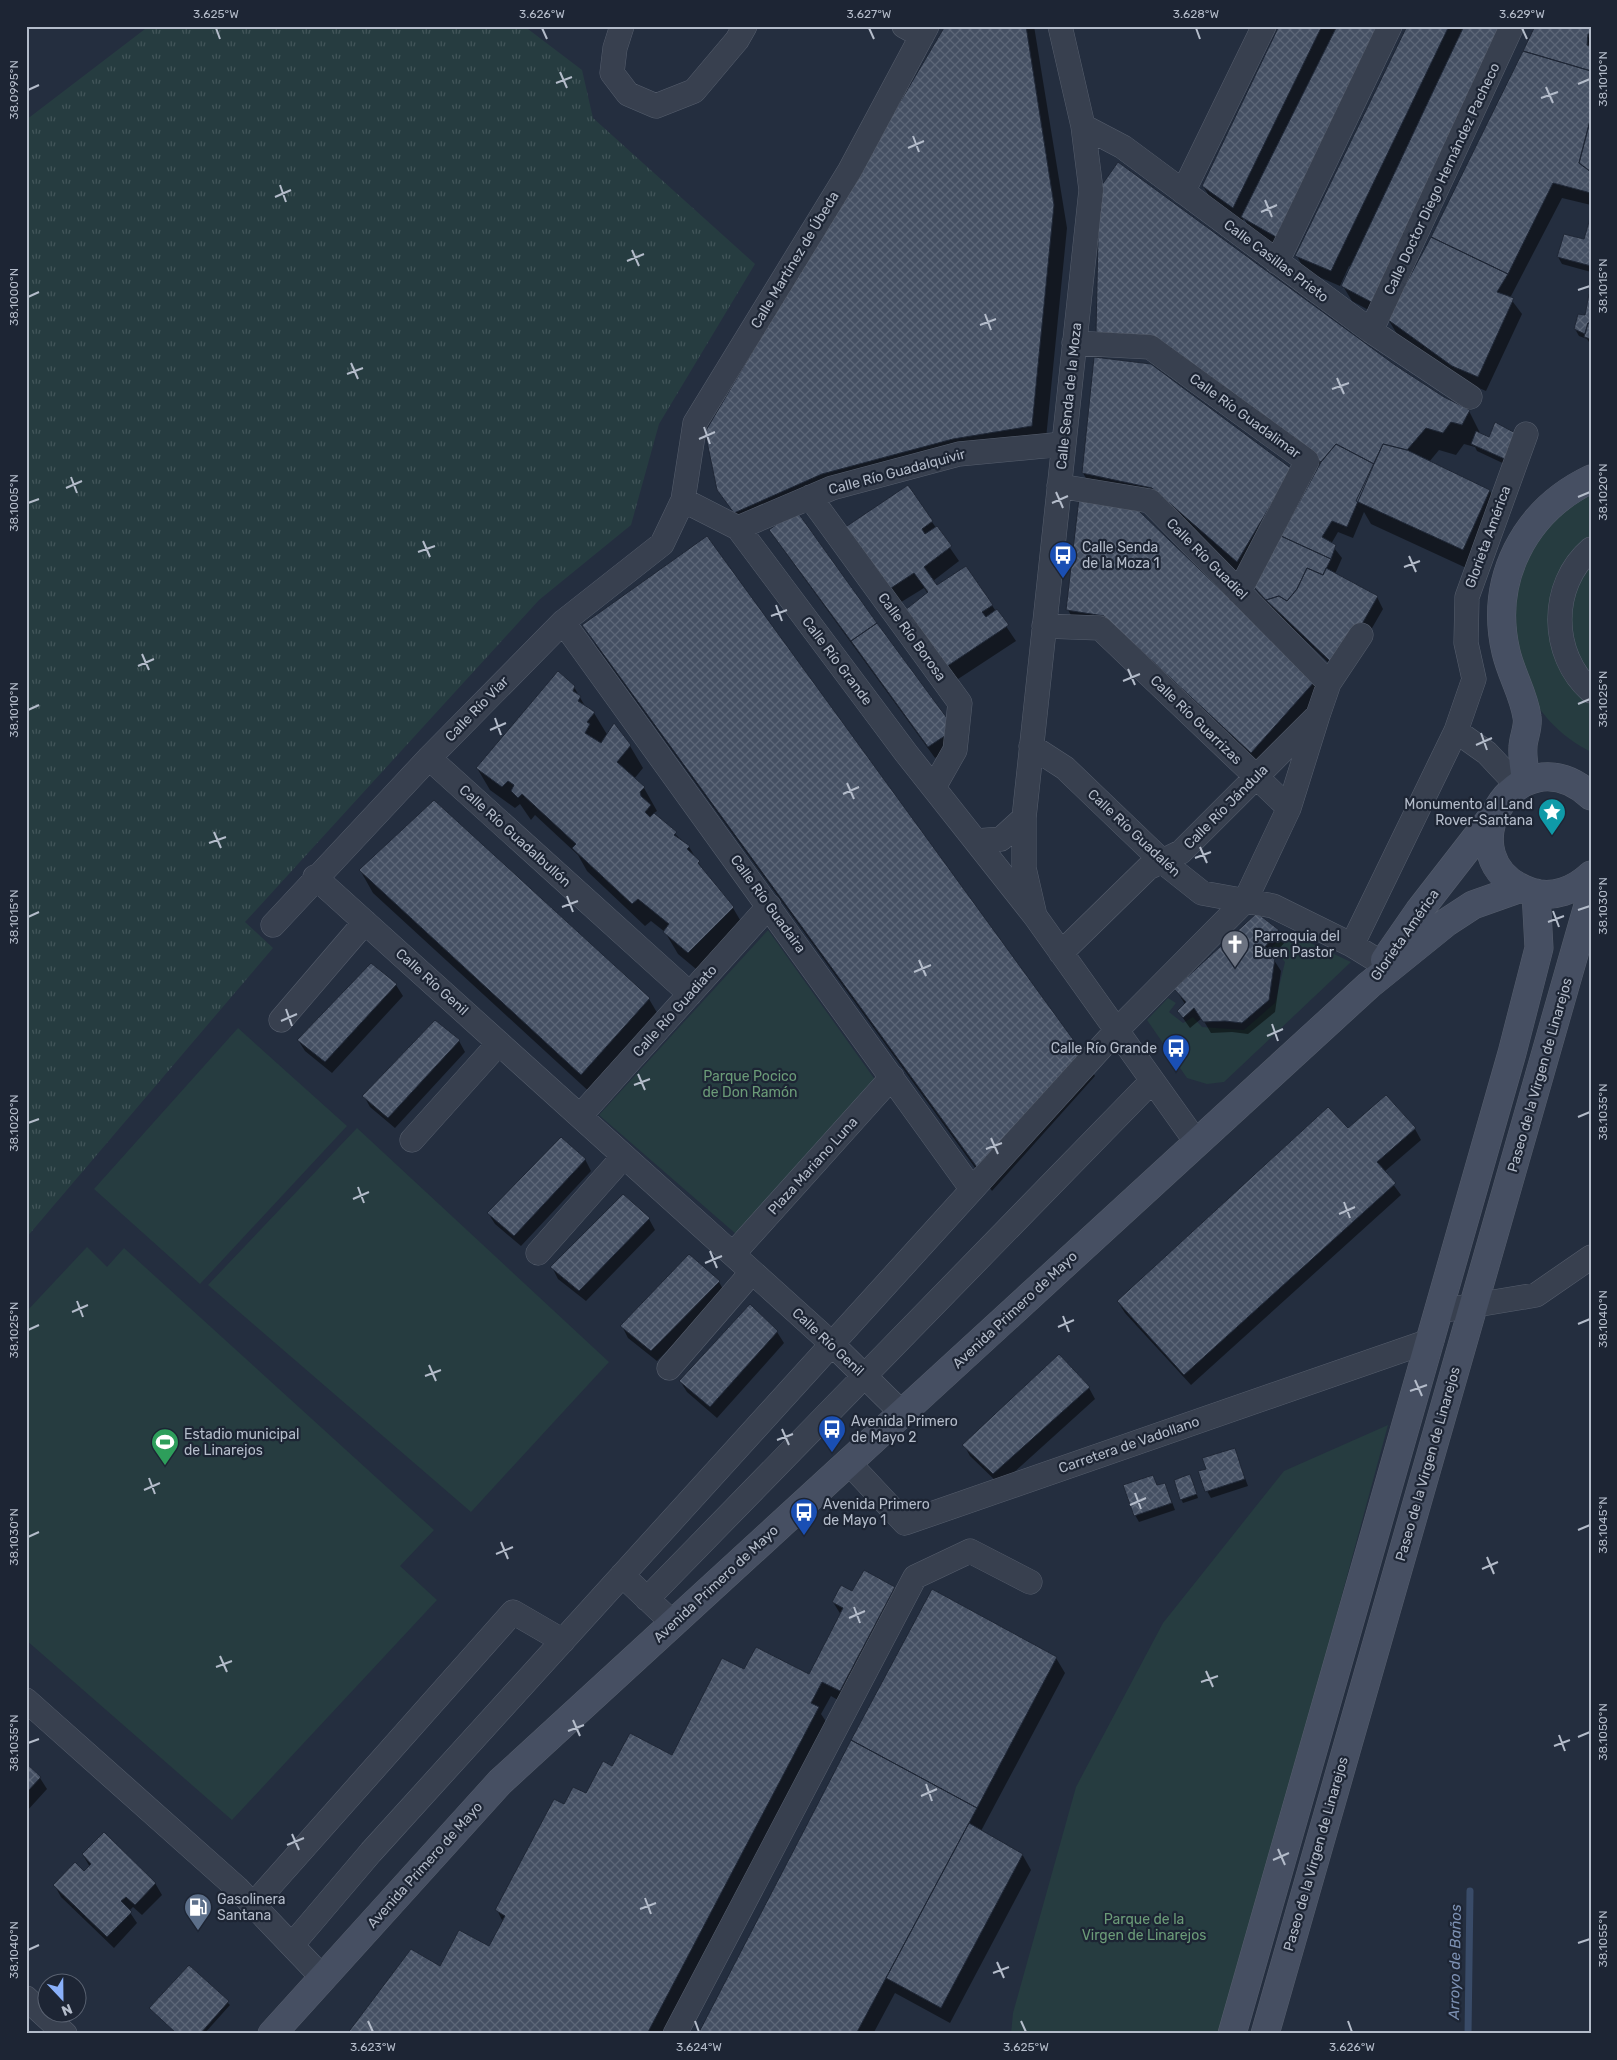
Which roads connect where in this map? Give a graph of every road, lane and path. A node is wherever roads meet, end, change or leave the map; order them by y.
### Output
1 (622, 26) edge
2 (745, 26) edge
3 (1060, 26) edge
4 (1264, 26) edge
5 (1390, 26) edge
6 (1512, 26) edge
7 (918, 29) edge
8 (1083, 126) junction
9 (1183, 192) junction
10 (1277, 262) junction
11 (1371, 331) junction
12 (1074, 343) junction
13 (1470, 397) dead end
14 (1526, 434) dead end
15 (1064, 444) junction
16 (1591, 479) edge
17 (1059, 486) junction
18 (810, 497) junction
19 (683, 500) junction
20 (738, 528) junction
21 (1591, 549) edge
22 (1239, 592) junction
23 (563, 622) junction
24 (1044, 626) junction
25 (1361, 635) dead end
26 (1329, 684) junction
27 (1591, 691) edge
28 (1318, 715) junction
29 (1456, 731) junction
30 (1032, 746) junction
31 (429, 758) junction
32 (1256, 777) junction
33 (1522, 784) junction
34 (934, 787) junction
35 (1591, 796) edge
36 (1289, 808) junction
37 (1492, 817) junction
38 (1024, 818) junction
39 (976, 841) junction
40 (1163, 862) junction
41 (1591, 876) edge
42 (315, 877) junction
43 (1529, 891) junction
44 (1591, 895) edge
45 (1245, 901) junction
46 (769, 906) junction
47 (1035, 916) junction
48 (365, 922) junction
49 (273, 925) dead end
50 (1352, 944) junction
51 (1061, 953) junction
52 (1376, 974) junction
53 (690, 994) junction
54 (281, 1020) dead end
55 (1117, 1030) junction
56 (499, 1043) junction
57 (892, 1077) junction
58 (1152, 1081) junction
59 (580, 1116) junction
60 (412, 1140) dead end
61 (1197, 1142) junction
62 (624, 1156) junction
63 (971, 1188) junction
64 (538, 1253) dead end
65 (733, 1254) junction
66 (1591, 1256) edge
67 (752, 1272) junction
68 (1473, 1306) junction
69 (1440, 1311) junction
70 (1432, 1340) junction
71 (832, 1343) junction
72 (669, 1368) dead end
73 (865, 1377) junction
74 (902, 1413) junction
75 (849, 1463) junction
76 (622, 1575) junction
77 (1030, 1582) dead end
78 (647, 1599) junction
79 (673, 1623) junction
80 (563, 1640) junction
81 (26, 1700) edge
82 (252, 1905) junction
83 (292, 1945) junction
84 (322, 1977) junction
85 (26, 1998) edge
86 (66, 2034) edge
87 (272, 2034) edge
88 (675, 2034) edge
89 (1232, 2034) edge
90 (1265, 2034) edge

1 - 2 street
3 - 8 street, Calle Senda de la Moza
4 - 9 street
5 - 10 street
6 - 11 street, Calle Doctor Diego Hernández Pacheco
7 - 19 street, Calle Martínez de Úbeda
8 - 9 street, Calle Casillas Prieto
8 - 12 street, Calle Senda de la Moza
9 - 10 street, Calle Casillas Prieto
10 - 11 street, Calle Casillas Prieto
11 - 13 street, Calle Casillas Prieto
12 - 15 street, Calle Senda de la Moza
12 - 22 street, Calle Río Guadalimar
14 - 29 street, Glorieta América
15 - 17 street, Calle Senda de la Moza
15 - 18 street, Calle Río Guadalquivir
16 - 33 main road
17 - 22 street, Calle Río Guadiel
17 - 24 street, Calle Senda de la Moza
18 - 20 street, Calle Río Guadalquivir
18 - 34 street, Calle Río Borosa
19 - 20 street, Calle Río Grande
19 - 23 street, Calle Río Viar
20 - 34 street, Calle Río Grande
21 - 27 street
22 - 26 street, Calle Río Guadiel
23 - 31 street, Calle Río Viar
23 - 46 street, Calle Río Guadaira
24 - 30 street, Calle Senda de la Moza
24 - 32 street, Calle Río Guarrizas
25 - 26 street, Calle Río Jándula
26 - 28 street, Calle Río Jándula
28 - 32 street, Calle Río Jándula
28 - 36 street
29 - 33 street
29 - 50 street, Glorieta América
30 - 38 street, Calle Senda de la Moza
30 - 40 street, Calle Río Guadalén
31 - 42 street, Calle Río Viar
31 - 53 street, Calle Río Guadalbullón
32 - 36 street, Calle Río Guarrizas
32 - 40 street, Calle Río Jándula
33 - 35 main road
33 - 37 main road, Glorieta América
34 - 39 street, Calle Río Grande
36 - 45 street
37 - 43 main road
37 - 52 main road, Glorieta América
38 - 39 street
38 - 47 street, Calle Senda de la Moza
39 - 47 street, Calle Río Grande
40 - 45 street, Calle Río Guadalén
40 - 51 street, Calle Río Jándula
41 - 43 main road, Glorieta América
42 - 48 street, Calle Río Genil
42 - 49 street, Calle Río Viar
43 - 52 main road, Glorieta América
43 - 69 main road
44 - 68 main road, Paseo de la Virgen de Linarejos
45 - 50 street, Calle Río Guadalén
45 - 55 street
46 - 53 street, Calle Río Guadiato
46 - 57 street, Calle Río Guadaira
47 - 51 street, Calle Río Grande
48 - 54 street
48 - 56 street, Calle Río Genil
50 - 52 street, Calle Río Guadalén
51 - 55 street, Calle Río Grande
52 - 61 main road, Avenida Primero de Mayo
53 - 59 street, Calle Río Guadiato
55 - 58 street, Calle Río Grande
55 - 63 street
56 - 59 street, Calle Río Genil
56 - 60 street
57 - 63 street, Calle Río Guadaira
57 - 65 street, Plaza Mariano Luna
58 - 61 street, Calle Río Grande
58 - 73 street
59 - 62 street, Calle Río Genil
61 - 74 main road, Avenida Primero de Mayo
62 - 64 street
62 - 65 street, Calle Río Genil
63 - 71 street
65 - 67 street, Calle Río Genil
66 - 68 street
67 - 71 street, Calle Río Genil
67 - 72 street
68 - 69 street
68 - 90 main road, Paseo de la Virgen de Linarejos
69 - 70 main road
70 - 75 street, Carretera de Vadollano
70 - 89 main road
71 - 73 street, Calle Río Genil
71 - 76 street
73 - 74 street, Calle Río Genil
73 - 78 street
74 - 75 main road, Avenida Primero de Mayo
75 - 79 main road, Avenida Primero de Mayo
76 - 78 street
76 - 80 street
77 - 88 street
78 - 79 street
79 - 84 main road, Avenida Primero de Mayo
80 - 82 street
80 - 83 street
81 - 82 street
82 - 83 street
83 - 84 street
84 - 87 main road, Avenida Primero de Mayo
85 - 86 street

